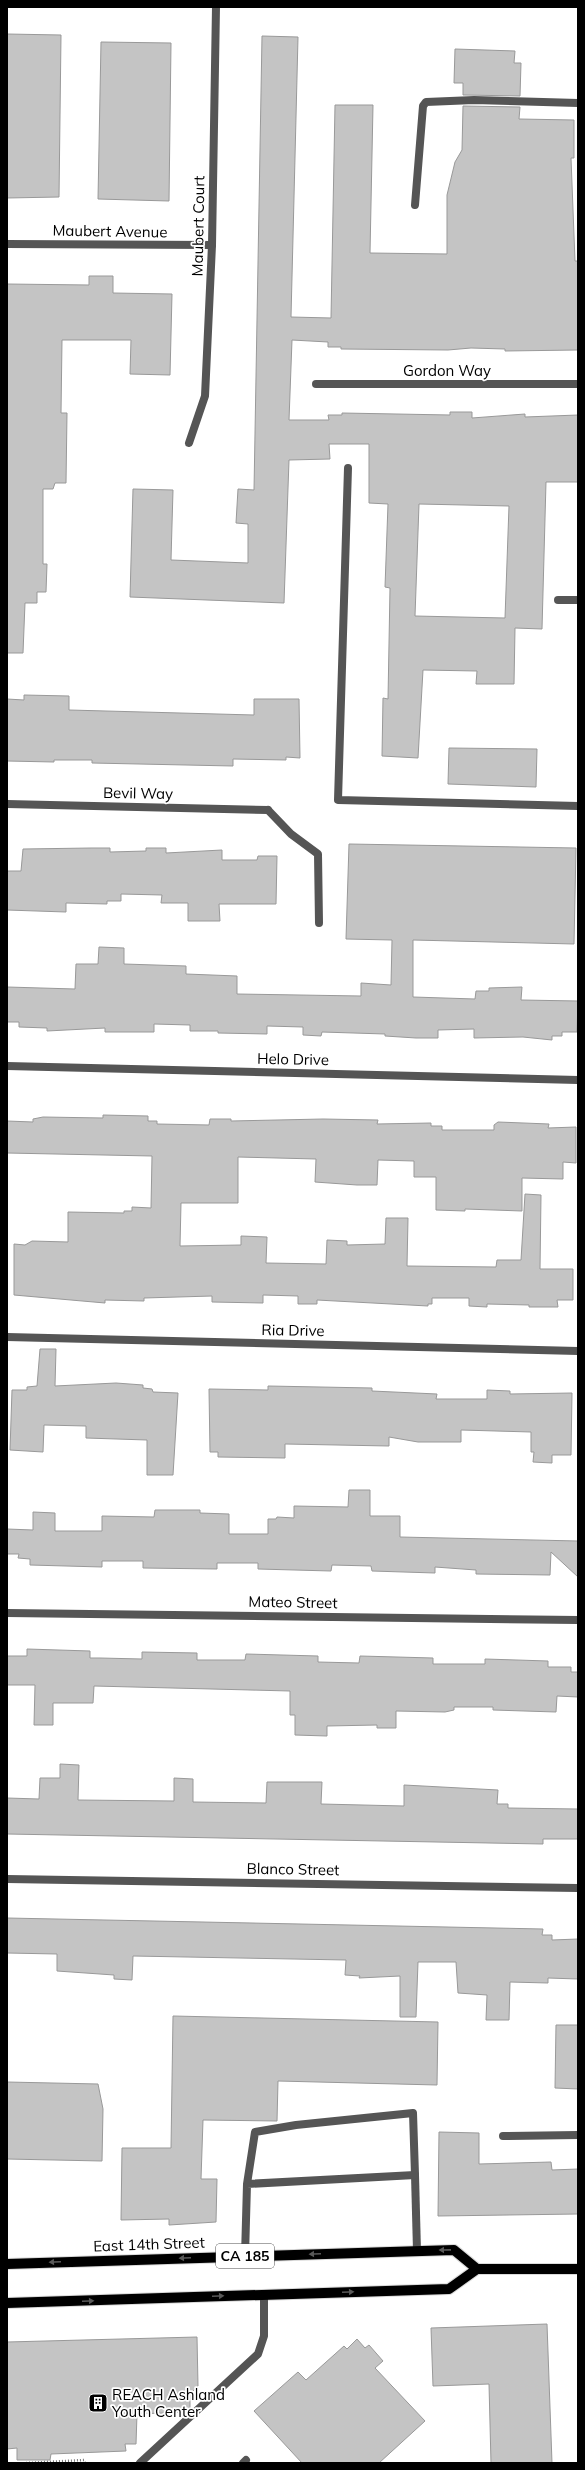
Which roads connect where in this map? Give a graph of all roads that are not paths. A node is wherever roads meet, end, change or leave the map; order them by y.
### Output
1 (216, 7) edge
2 (578, 103) edge
3 (415, 205) dead end
4 (7, 244) edge
5 (212, 246) junction
6 (316, 384) dead end
7 (578, 384) edge
8 (189, 442) dead end
9 (348, 468) dead end
10 (558, 600) dead end
11 (578, 600) edge
12 (7, 804) edge
13 (578, 806) edge
14 (319, 923) dead end
15 (7, 1066) edge
16 (578, 1080) edge
17 (7, 1337) edge
18 (578, 1351) edge
19 (7, 1613) edge
20 (578, 1620) edge
21 (7, 1879) edge
22 (578, 1888) edge
23 (578, 2135) edge
24 (503, 2136) dead end
25 (415, 2175) junction
26 (246, 2184) junction
27 (417, 2251) junction
28 (245, 2256) junction
29 (7, 2264) edge
30 (477, 2269) junction
31 (578, 2269) edge
32 (264, 2294) junction
33 (7, 2303) edge
34 (140, 2463) edge

1 - 5 street, Maubert Court
2 - 3 street
4 - 5 street, Maubert Avenue
5 - 8 street, Maubert Court
6 - 7 street, Gordon Way
9 - 13 street
10 - 11 street
12 - 14 street, Bevil Way
15 - 16 street, Helo Drive
17 - 18 street, Ria Drive
19 - 20 street, Mateo Street
21 - 22 street, Blanco Street
23 - 24 street
25 - 26 street
25 - 26 street
25 - 27 street
26 - 28 street
27 -> 28 main road, East 14th Street / CA 185
30 -> 27 main road, East 14th Street / CA 185
28 -> 29 main road, East 14th Street / CA 185
30 - 31 main road
32 -> 30 main road
33 -> 32 main road
32 - 34 street

